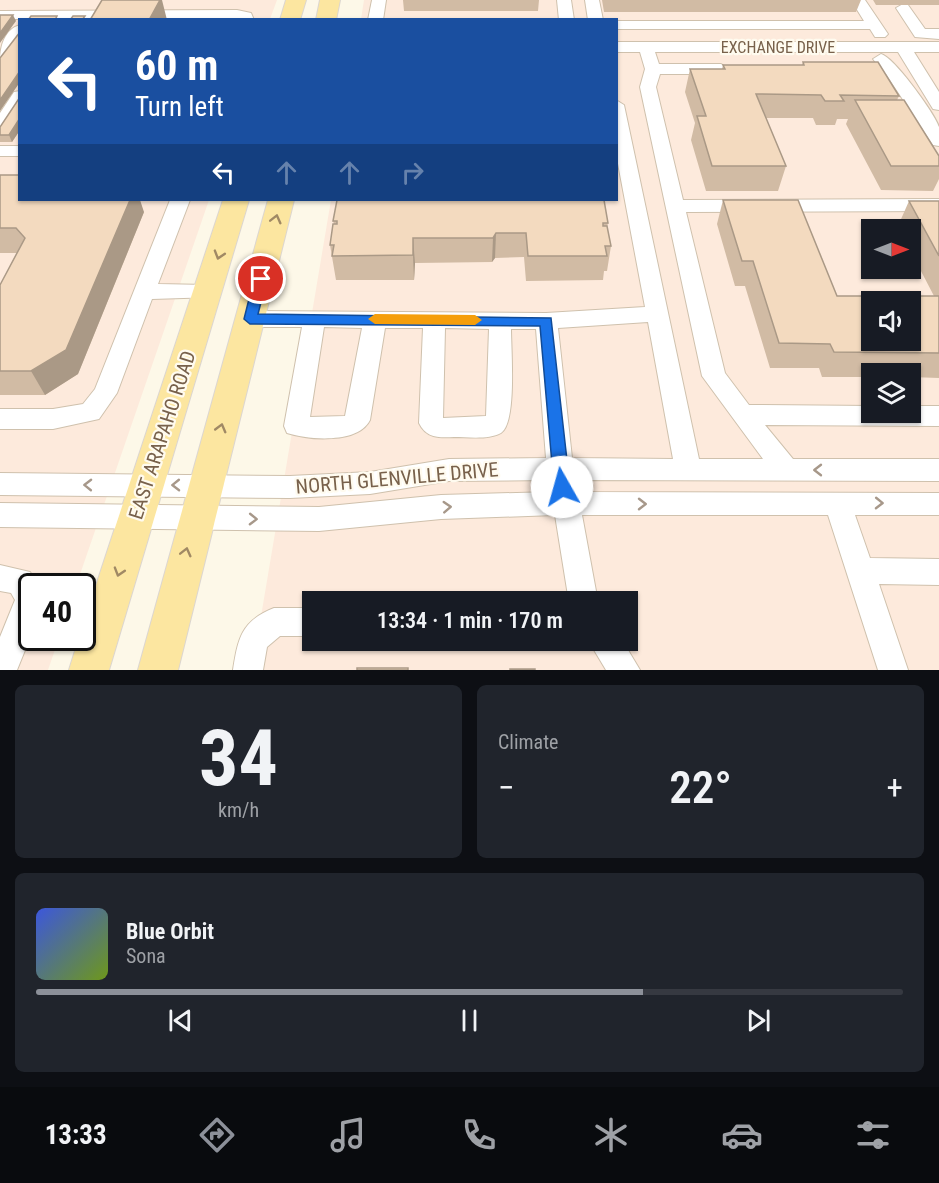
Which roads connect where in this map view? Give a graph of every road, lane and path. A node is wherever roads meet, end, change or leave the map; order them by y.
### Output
1 (116, 0) edge
2 (296, 0) edge
3 (330, 0) edge
4 (379, 0) edge
5 (564, 0) edge
6 (592, 0) edge
7 (858, 0) edge
8 (903, 9) dead end
9 (0, 15) edge
10 (105, 16) edge
11 (28, 17) edge
12 (71, 17) edge
13 (206, 17) edge
14 (246, 18) edge
15 (291, 18) edge
16 (326, 18) edge
17 (375, 18) edge
18 (567, 18) edge
19 (596, 18) edge
20 (618, 25) edge
21 (746, 25) junction
22 (874, 25) junction
23 (18, 32) edge
24 (939, 34) edge
25 (929, 43) edge
26 (618, 47) edge
27 (646, 47) junction
28 (756, 47) junction
29 (869, 47) junction
30 (896, 47) junction
31 (0, 55) edge
32 (653, 69) junction
33 (736, 69) edge
34 (831, 69) edge
35 (891, 69) junction
36 (18, 99) edge
37 (939, 105) edge
38 (0, 126) edge
39 (619, 130) edge
40 (939, 141) edge
41 (18, 150) edge
42 (0, 151) edge
43 (180, 201) edge
44 (236, 201) edge
45 (281, 201) edge
46 (939, 205) edge
47 (675, 206) junction
48 (145, 291) junction
49 (207, 292) junction
50 (657, 314) junction
51 (315, 318) junction
52 (250, 319) junction
53 (375, 319) junction
54 (434, 320) junction
55 (500, 321) junction
56 (546, 321) junction
57 (743, 416) junction
58 (939, 416) edge
59 (0, 419) edge
60 (560, 469) junction
61 (688, 469) junction
62 (787, 470) junction
63 (939, 470) edge
64 (0, 484) edge
65 (141, 501) junction
66 (200, 501) junction
67 (837, 503) junction
68 (939, 504) edge
69 (565, 505) junction
70 (0, 515) edge
71 (860, 571) junction
72 (939, 572) edge
73 (0, 578) edge
74 (582, 591) edge
75 (302, 622) edge
76 (611, 651) edge
77 (2, 670) edge
78 (89, 670) edge
79 (158, 670) edge
80 (248, 670) edge
81 (625, 670) edge
82 (893, 670) edge

1 - 10 street
2 - 15 main road
3 - 16 main road
4 - 17 street
5 - 18 street
6 - 19 street
7 - 22 street
8 - 25 street
9 - 11 street
10 - 12 street
10 - 13 street
11 - 12 street
13 - 14 street
20 - 21 street
21 - 22 street
21 - 28 street
22 - 30 street
23 - 31 street
24 - 25 street, EXCHANGE DRIVE
25 - 30 street, EXCHANGE DRIVE
26 - 27 street, EXCHANGE DRIVE
27 - 28 street, EXCHANGE DRIVE
27 - 32 street
28 - 29 street, EXCHANGE DRIVE
29 - 30 street, EXCHANGE DRIVE
29 - 35 street
30 - 37 street
32 - 33 street
32 - 47 street
34 - 35 street
35 - 40 street
36 - 38 street
39 - 50 street
41 - 42 street
43 - 48 street
44 -> 49 main road, EAST ARAPAHO ROAD
52 -> 45 main road
46 - 47 street
47 - 57 street
48 - 49 street
48 - 59 street
49 - 65 main road, EAST ARAPAHO ROAD
50 - 56 street
50 - 61 street
51 - 52 street
51 - 53 street
51 - 53 street
66 -> 52 main road
53 - 54 street
54 - 55 street
54 - 55 street
55 - 56 street
56 - 60 street
57 - 58 street
57 - 62 street
60 - 61 street, NORTH GLENVILLE DRIVE
60 - 66 street, NORTH GLENVILLE DRIVE
60 - 69 street
61 - 62 street, NORTH GLENVILLE DRIVE
63 -> 62 street, NORTH GLENVILLE DRIVE
65 -> 64 street, NORTH GLENVILLE DRIVE
65 - 66 street, NORTH GLENVILLE DRIVE
66 -> 65 street, NORTH GLENVILLE DRIVE
65 - 70 street, NORTH GLENVILLE DRIVE
65 -> 78 main road, EAST ARAPAHO ROAD
66 -> 69 street, NORTH GLENVILLE DRIVE
79 -> 66 main road
67 -> 68 street, NORTH GLENVILLE DRIVE
69 -> 67 street, NORTH GLENVILLE DRIVE
67 - 71 street
69 - 74 street
71 - 72 street
71 - 82 street
73 - 77 street
75 - 80 street
76 - 81 street

